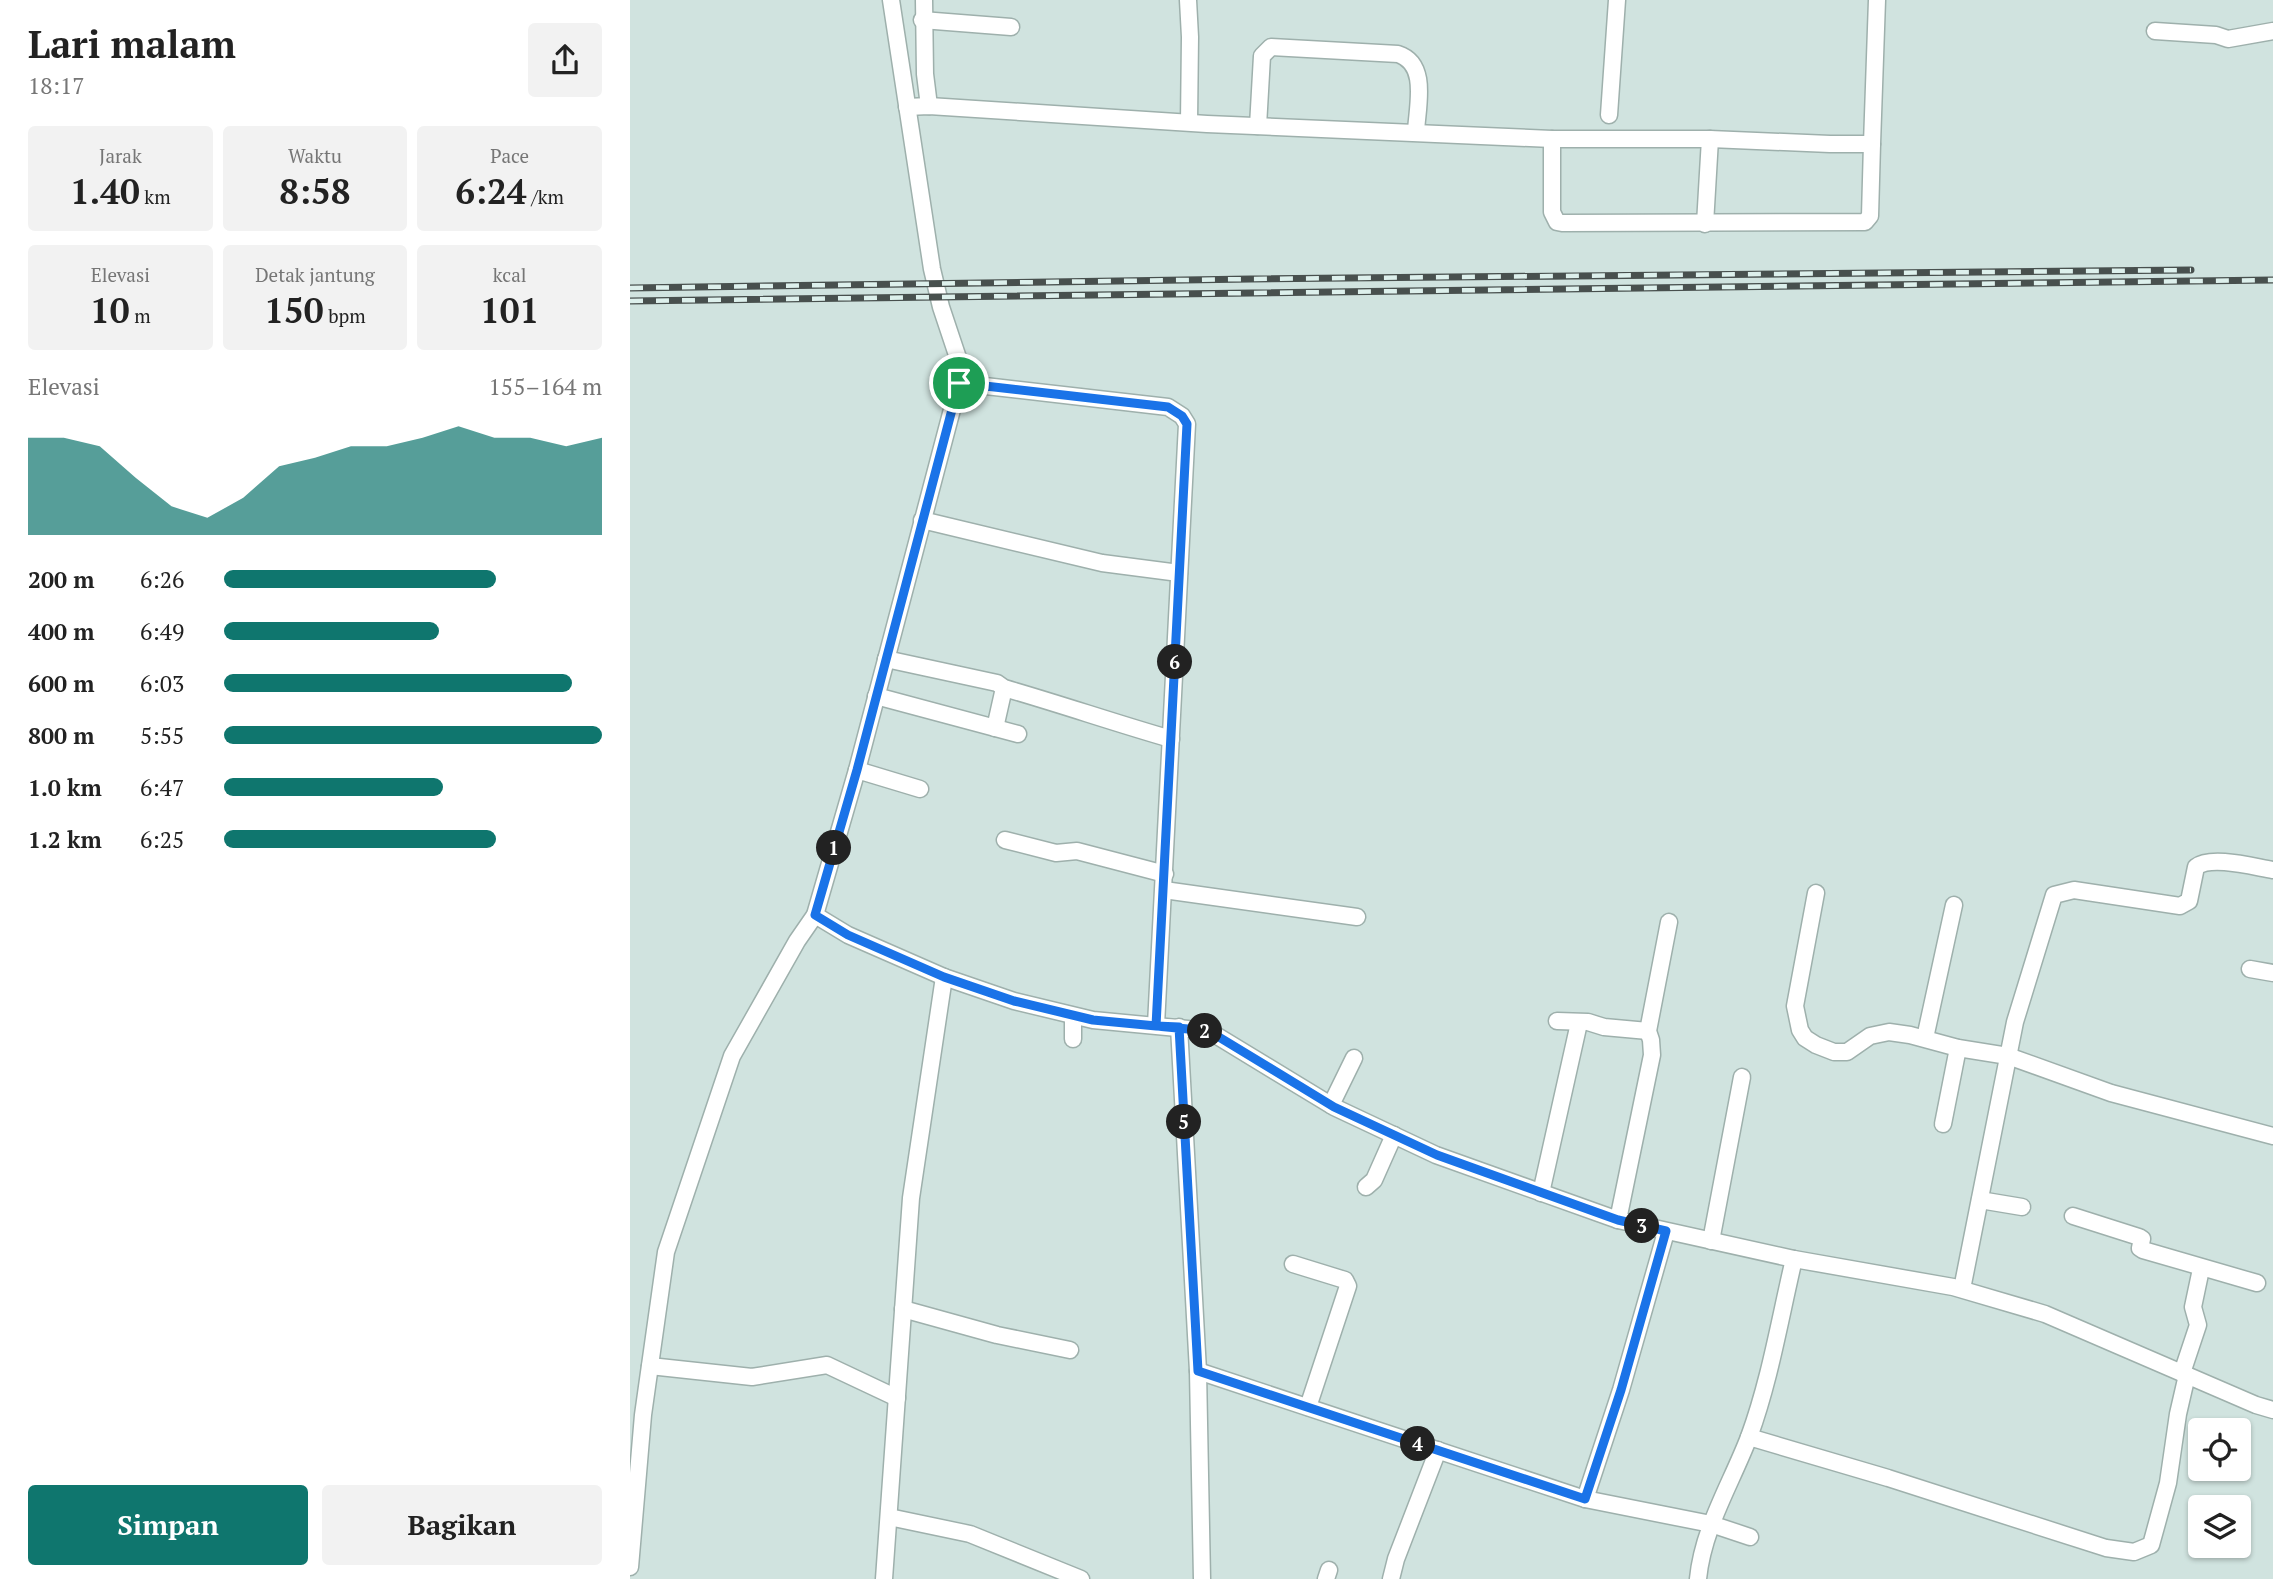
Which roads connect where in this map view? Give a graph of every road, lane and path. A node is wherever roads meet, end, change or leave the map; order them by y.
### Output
1 (891, 0) edge
2 (924, 0) edge
3 (1188, 0) edge
4 (1617, 0) edge
5 (1877, 0) edge
6 (922, 20) junction
7 (1011, 27) dead end
8 (2155, 31) dead end
9 (2273, 31) edge
10 (929, 106) junction
11 (907, 107) junction
12 (1609, 115) dead end
13 (1197, 123) junction
14 (1258, 126) junction
15 (1416, 132) junction
16 (1552, 139) junction
17 (1710, 139) junction
18 (1872, 144) junction
19 (1705, 224) junction
20 (959, 383) junction
21 (922, 520) junction
22 (1180, 573) junction
23 (886, 659) junction
24 (1004, 688) junction
25 (877, 696) junction
26 (995, 728) junction
27 (1018, 734) dead end
28 (1171, 739) junction
29 (857, 770) junction
30 (920, 789) dead end
31 (1005, 840) dead end
32 (2273, 870) edge
33 (1164, 882) junction
34 (1816, 893) dead end
35 (1954, 905) dead end
36 (815, 915) junction
37 (1357, 917) dead end
38 (1669, 922) dead end
39 (2250, 969) dead end
40 (2273, 973) edge
41 (944, 977) junction
42 (1073, 1016) junction
43 (1557, 1021) dead end
44 (1579, 1023) junction
45 (1156, 1026) junction
46 (1179, 1027) junction
47 (1648, 1031) junction
48 (1925, 1038) junction
49 (1073, 1039) dead end
50 (1958, 1048) junction
51 (2008, 1056) junction
52 (1354, 1058) dead end
53 (1742, 1077) dead end
54 (1331, 1105) junction
55 (1943, 1124) dead end
56 (1395, 1135) junction
57 (2273, 1136) edge
58 (1366, 1187) dead end
59 (1541, 1193) junction
60 (1980, 1200) junction
61 (2022, 1207) dead end
62 (2073, 1216) dead end
63 (1618, 1220) junction
64 (1666, 1231) junction
65 (1711, 1241) junction
66 (1794, 1259) junction
67 (1293, 1264) dead end
68 (2201, 1269) junction
69 (2257, 1283) dead end
70 (1962, 1289) junction
71 (903, 1309) junction
72 (1070, 1350) dead end
73 (650, 1366) junction
74 (1198, 1371) junction
75 (2185, 1374) junction
76 (897, 1398) junction
77 (1308, 1407) junction
78 (2273, 1410) edge
79 (637, 1414) edge
80 (1749, 1437) junction
81 (1438, 1450) junction
82 (1585, 1499) junction
83 (889, 1517) junction
84 (1711, 1524) junction
85 (1750, 1537) dead end
86 (630, 1567) edge
87 (884, 1579) edge
88 (1081, 1579) edge
89 (1202, 1579) edge
90 (1391, 1579) edge
91 (1698, 1579) edge

1 - 11 street
2 - 6 street
3 - 13 street
4 - 12 street
5 - 18 street
6 - 7 street
6 - 10 street
8 - 9 street
10 - 11 street
10 - 13 street
11 - 20 street
13 - 14 street
14 - 15 street
14 - 15 street
15 - 16 street
16 - 17 street
16 - 19 street
17 - 18 street
17 - 19 street
18 - 19 street
20 - 21 street
20 - 22 street
21 - 22 street
21 - 23 street
22 - 28 street
23 - 24 street
23 - 25 street
24 - 26 street
24 - 28 street
25 - 26 street
25 - 29 street
26 - 27 street
28 - 33 street
29 - 30 street
29 - 36 street
31 - 33 street
32 - 51 street
33 - 37 street
33 - 45 street
34 - 48 street
35 - 48 street
36 - 41 street
36 - 73 street
38 - 47 street
39 - 40 street
41 - 42 street
41 - 71 street
42 - 45 street
42 - 49 street
43 - 44 street
44 - 47 street
44 - 59 street
45 - 46 street
46 - 54 street
46 - 74 street
47 - 63 street
48 - 50 street
50 - 51 street
50 - 55 street
51 - 57 street
51 - 60 street
52 - 54 street
53 - 65 street
54 - 56 street
56 - 58 street
56 - 59 street
59 - 63 street
60 - 61 street
60 - 70 street
62 - 68 street
63 - 64 street
64 - 65 street
64 - 82 street
65 - 66 street
66 - 70 street
66 - 80 street
67 - 77 street
68 - 69 street
68 - 75 street
70 - 75 street
71 - 72 street
71 - 76 street
73 - 76 street
73 - 79 street
74 - 77 street
74 - 89 street
75 - 78 street
75 - 80 street
76 - 83 street
77 - 81 street
79 - 86 street
80 - 84 street
81 - 82 street
81 - 90 street
82 - 84 street
83 - 87 street
83 - 88 street
84 - 85 street
84 - 91 street

